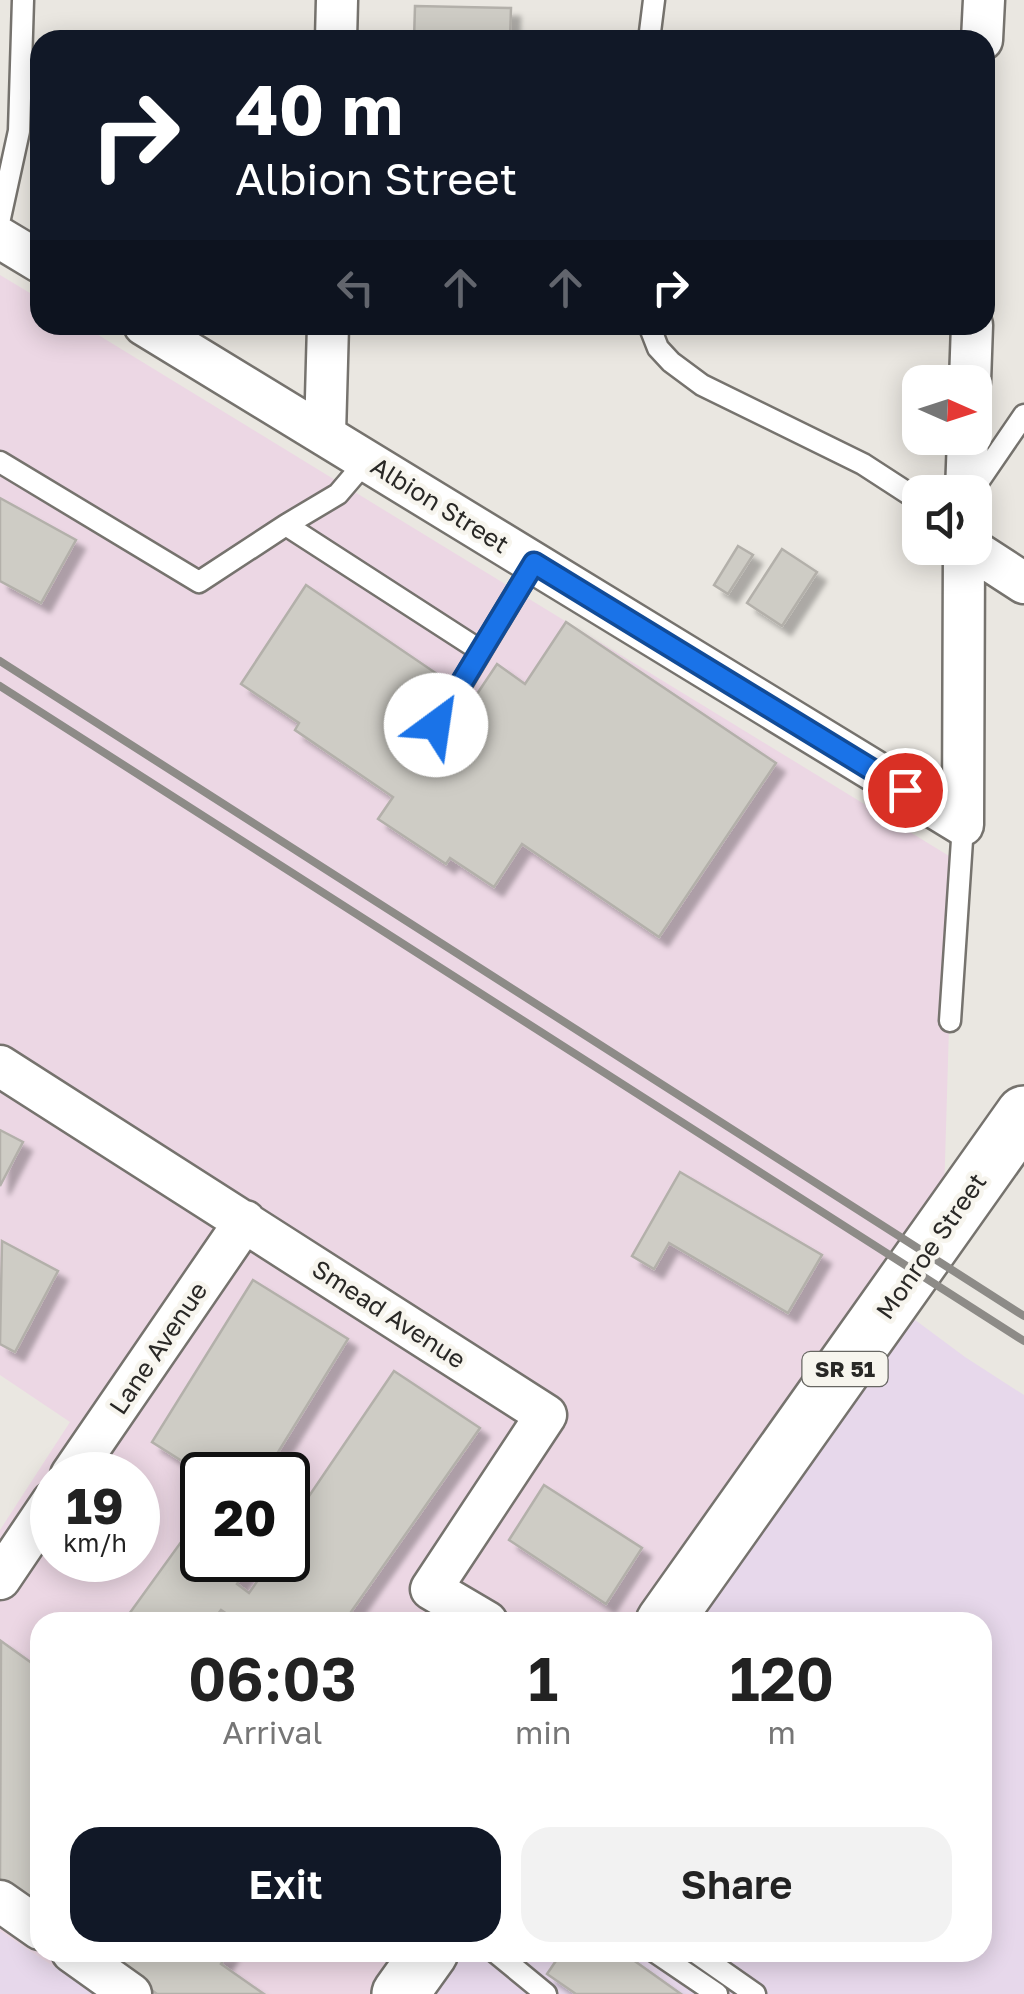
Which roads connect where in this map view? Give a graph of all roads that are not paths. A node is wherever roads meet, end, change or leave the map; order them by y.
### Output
1 (23, 0) edge
2 (337, 0) edge
3 (654, 0) edge
4 (984, 0) edge
5 (336, 30) edge
6 (650, 30) edge
7 (982, 30) edge
8 (0, 218) edge
9 (0, 238) edge
10 (30, 256) edge
11 (161, 335) edge
12 (328, 335) edge
13 (653, 335) edge
14 (972, 335) edge
15 (971, 365) edge
16 (1024, 415) edge
17 (324, 434) junction
18 (368, 460) junction
19 (0, 462) edge
20 (980, 475) edge
21 (902, 489) edge
22 (286, 525) junction
23 (534, 563) junction
24 (992, 563) edge
25 (966, 565) edge
26 (1024, 583) edge
27 (481, 652) junction
28 (436, 725) dead end
29 (951, 818) junction
30 (950, 1022) dead end
31 (0, 1066) edge
32 (1024, 1114) edge
33 (244, 1221) junction
34 (87, 1452) edge
35 (30, 1535) edge
36 (0, 1580) edge
37 (470, 1612) edge
38 (671, 1612) edge
39 (0, 1901) edge
40 (30, 1923) edge
41 (86, 1962) edge
42 (423, 1962) edge
43 (507, 1962) edge
44 (669, 1962) edge
45 (709, 1962) edge
46 (131, 1994) edge
47 (400, 1994) edge
48 (546, 1994) edge
49 (717, 1994) edge
50 (754, 1994) edge

1 - 8 lane
2 - 5 street
3 - 6 lane
4 - 7 street
9 - 10 street
11 - 17 street, Albion Street
12 - 17 street
13 - 21 lane
14 - 15 street
16 - 20 lane
17 - 18 street, Albion Street
18 - 22 lane
18 - 23 street, Albion Street
19 - 22 lane
22 - 27 lane
23 - 27 lane
23 - 29 street, Albion Street
24 - 26 street
25 - 29 street
27 - 28 lane
29 - 30 lane
31 - 33 street, Smead Avenue
32 - 38 main road, Monroe Street / SR 51
33 - 34 street, Lane Avenue
33 - 37 street, Smead Avenue
35 - 36 street
39 - 40 street
41 - 46 street
42 - 47 main road
43 - 48 lane
44 - 49 lane
45 - 50 lane

